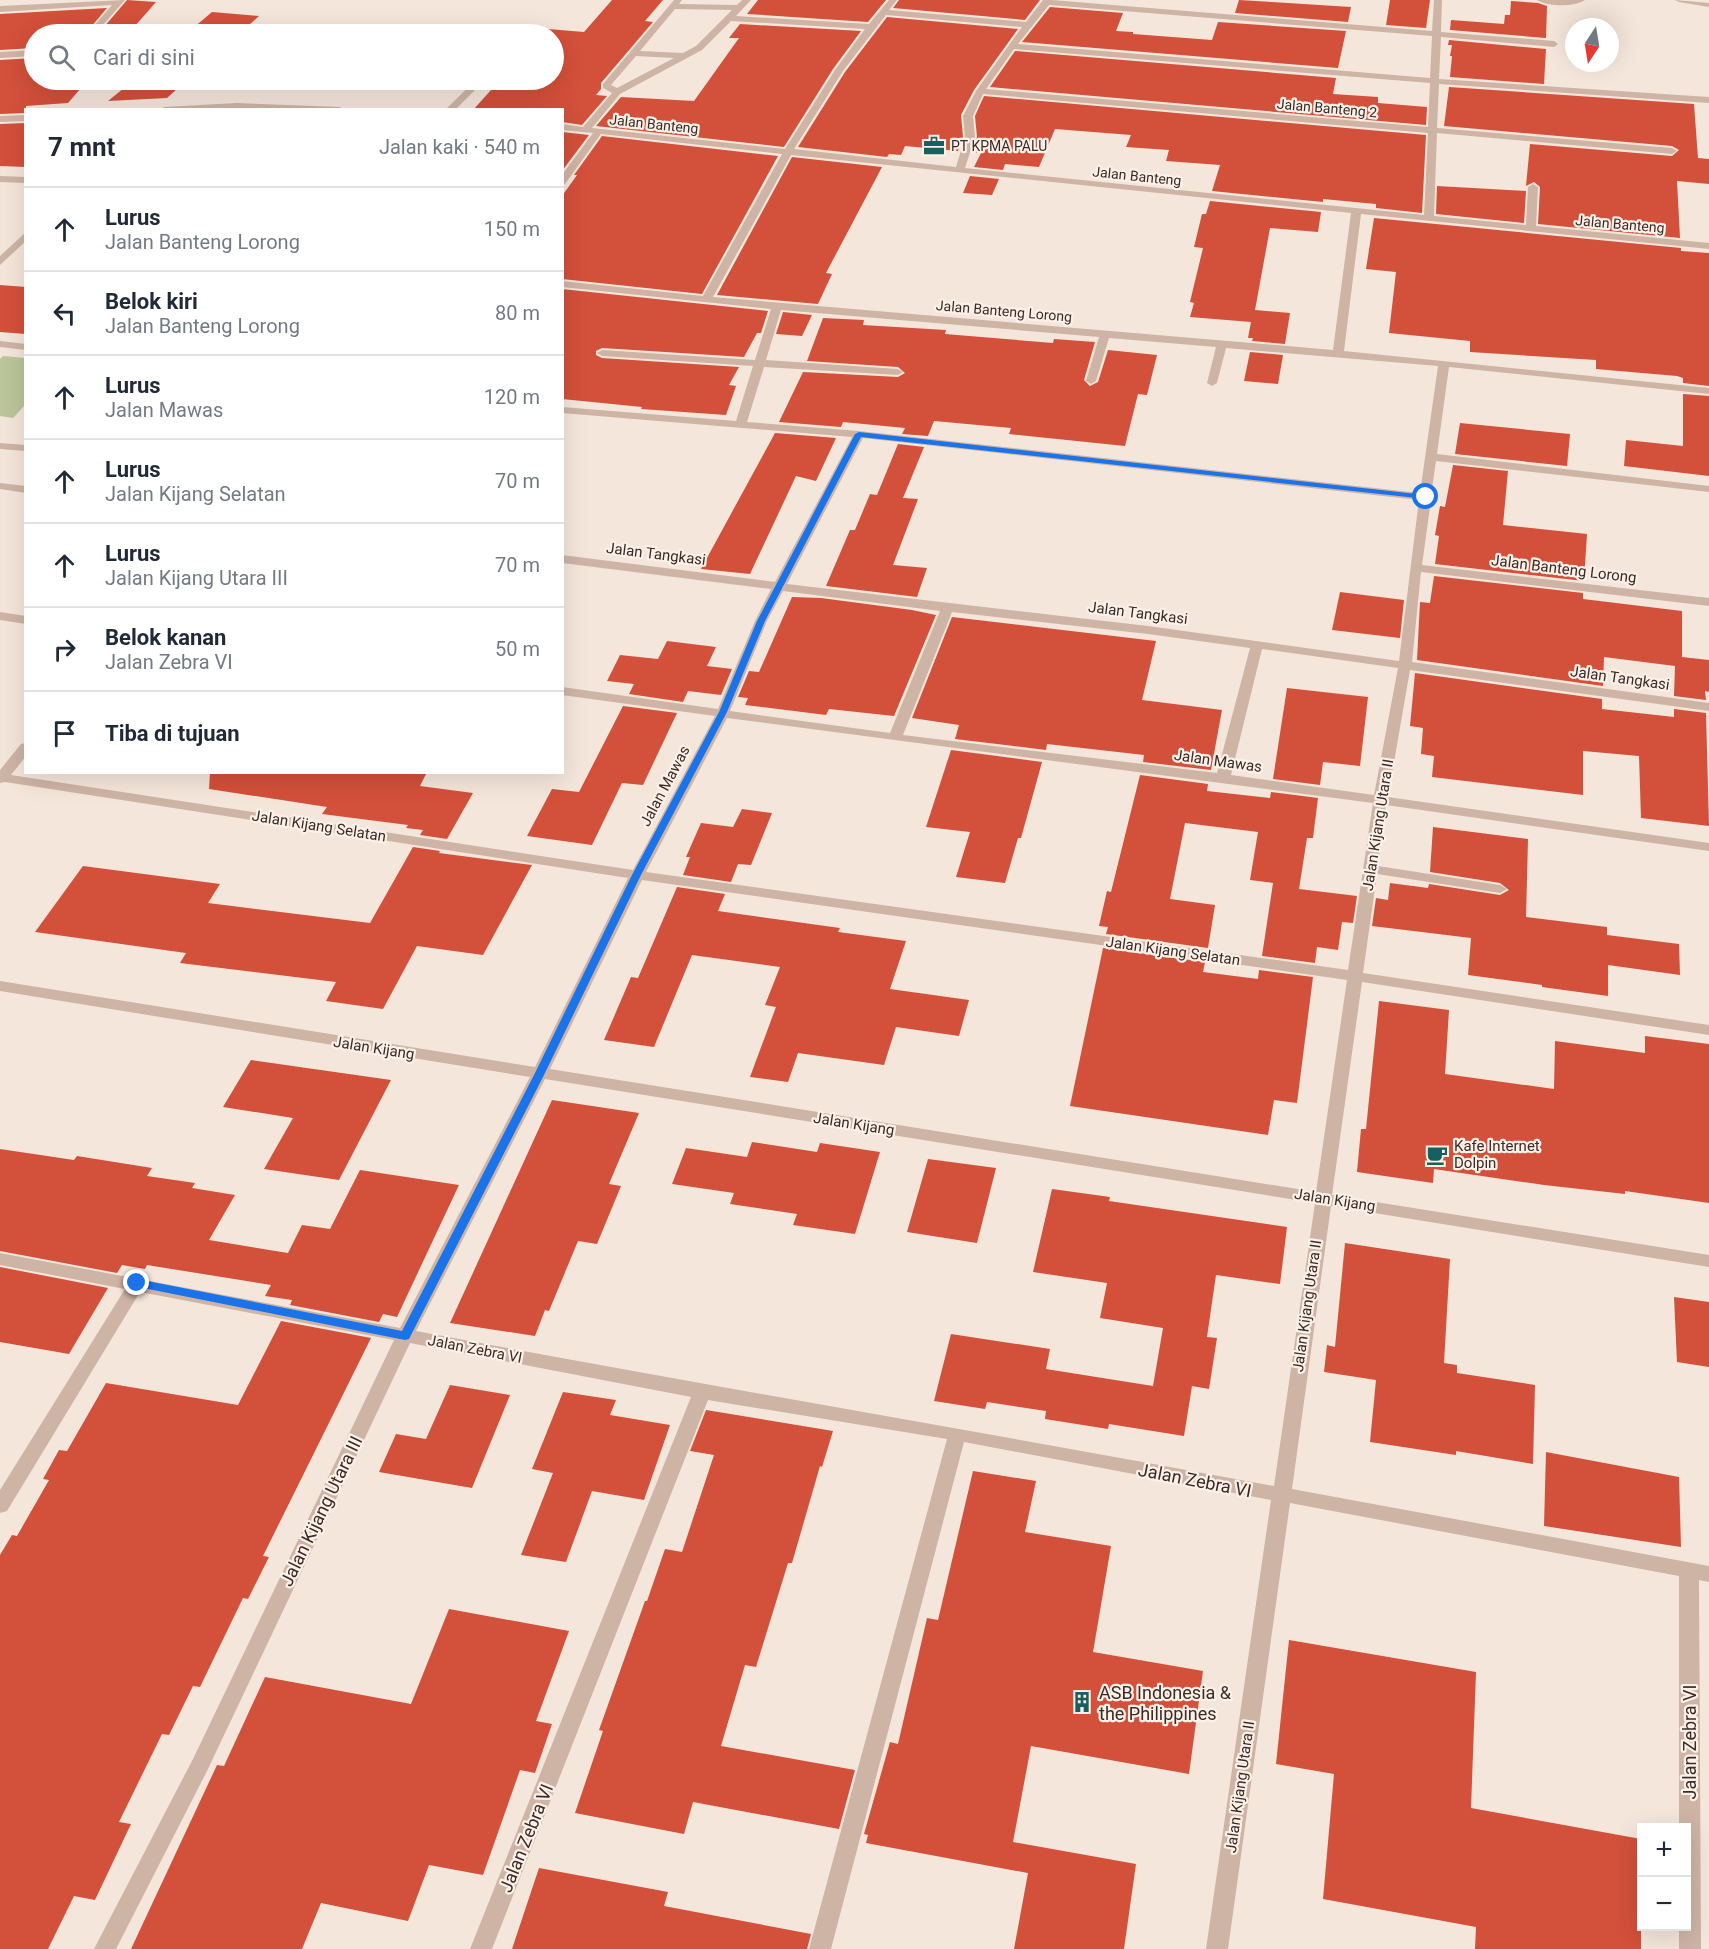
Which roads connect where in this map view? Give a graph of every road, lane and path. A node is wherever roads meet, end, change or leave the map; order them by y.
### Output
1 (747, 0) edge
2 (893, 0) edge
3 (1438, 0) edge
4 (1541, 0) edge
5 (1581, 0) edge
6 (1679, 0) edge
7 (120, 1) edge
8 (1047, 1) edge
9 (676, 3) edge
10 (1709, 5) edge
11 (739, 8) junction
12 (0, 9) edge
13 (883, 12) junction
14 (729, 18) junction
15 (100, 24) edge
16 (1027, 25) junction
17 (870, 27) junction
18 (1438, 36) junction
19 (1554, 44) dead end
20 (1011, 46) junction
21 (632, 53) junction
22 (24, 54) edge
23 (0, 55) edge
24 (684, 56) junction
25 (1435, 81) junction
26 (470, 90) edge
27 (980, 91) junction
28 (618, 92) junction
29 (1709, 100) edge
30 (200, 108) edge
31 (288, 108) edge
32 (451, 108) edge
33 (24, 118) edge
34 (0, 120) edge
35 (564, 127) edge
36 (586, 129) junction
37 (599, 131) junction
38 (1432, 131) junction
39 (1672, 151) dead end
40 (787, 152) junction
41 (959, 171) junction
42 (0, 179) edge
43 (564, 179) edge
44 (24, 180) edge
45 (1533, 187) dead end
46 (1356, 212) junction
47 (1429, 219) junction
48 (1531, 229) junction
49 (24, 237) edge
50 (1709, 246) edge
51 (0, 262) edge
52 (564, 284) edge
53 (706, 300) junction
54 (777, 307) junction
55 (1105, 334) junction
56 (1222, 343) junction
57 (0, 344) edge
58 (24, 347) edge
59 (603, 353) dead end
60 (1338, 353) junction
61 (759, 362) junction
62 (1444, 363) junction
63 (898, 372) dead end
64 (1091, 381) dead end
65 (1212, 383) dead end
66 (1709, 391) edge
67 (564, 410) edge
68 (740, 426) junction
69 (859, 434) junction
70 (0, 446) edge
71 (24, 448) edge
72 (1430, 457) junction
73 (0, 486) edge
74 (1709, 489) edge
75 (24, 490) edge
76 (1426, 497) junction
77 (564, 559) edge
78 (1415, 568) junction
79 (781, 587) junction
80 (1709, 602) edge
81 (947, 608) junction
82 (0, 616) edge
83 (24, 620) edge
84 (1257, 645) junction
85 (1405, 664) junction
86 (564, 691) edge
87 (1709, 707) edge
88 (723, 712) junction
89 (895, 738) junction
90 (24, 749) edge
91 (0, 778) edge
92 (1222, 778) junction
93 (1380, 801) junction
94 (1709, 847) edge
95 (1371, 869) junction
96 (637, 875) junction
97 (1500, 889) dead end
98 (1355, 976) junction
99 (0, 986) edge
100 (1709, 1030) edge
101 (539, 1075) junction
102 (1322, 1197) junction
103 (0, 1258) edge
104 (1709, 1261) edge
105 (137, 1283) junction
106 (405, 1336) junction
107 (702, 1392) junction
108 (957, 1434) junction
109 (1281, 1496) junction
110 (0, 1506) edge
111 (1689, 1570) junction
112 (1709, 1574) edge
113 (105, 1949) edge
114 (481, 1949) edge
115 (820, 1949) edge
116 (1217, 1949) edge
117 (1690, 1949) edge

1 - 11 street
2 - 13 street
3 - 18 street
4 - 5 street
6 - 10 street
7 - 12 street
7 - 15 street
8 - 16 street
8 - 18 street
9 - 11 street
9 - 21 street
11 - 14 street
13 - 16 street
13 - 17 street
14 - 17 street
14 - 24 street
16 - 20 street
17 - 40 street
18 - 19 street
18 - 25 street
20 - 25 street
20 - 27 street
21 - 24 street
21 - 28 street
22 - 23 street
24 - 28 street
25 - 29 street
25 - 38 street
26 - 32 street
27 - 38 street, Jalan Banteng 2
27 - 41 street
28 - 36 street
30 - 31 street
33 - 34 street
35 - 36 street, Jalan Banteng
36 - 37 street, Jalan Banteng
37 - 40 street, Jalan Banteng
37 - 43 street
38 - 39 street, Jalan Banteng 2
38 - 47 street
40 - 41 street, Jalan Banteng
40 - 53 street
41 - 46 street, Jalan Banteng
42 - 44 street
45 - 48 street
46 - 47 street, Jalan Banteng
46 - 60 street
47 - 48 street, Jalan Banteng
48 - 50 street, Jalan Banteng
49 - 51 street
52 - 53 street, Jalan Banteng Lorong
53 - 54 street, Jalan Banteng Lorong
54 - 55 street, Jalan Banteng Lorong
54 - 61 street
55 - 56 street, Jalan Banteng Lorong
55 - 64 street
56 - 60 street, Jalan Banteng Lorong
56 - 65 street
57 - 58 street
59 - 61 street
60 - 62 street, Jalan Banteng Lorong
61 - 63 street
61 - 68 street
62 - 66 street, Jalan Banteng Lorong
62 - 72 street
67 - 68 street
68 - 69 street
69 - 76 street
69 - 79 street
70 - 71 street
72 - 74 street
72 - 76 street
73 - 75 street
76 - 78 street
77 - 79 street, Jalan Tangkasi
78 - 80 street, Jalan Banteng Lorong
78 - 85 street
79 - 81 street, Jalan Tangkasi
79 - 88 street, Jalan Mawas
81 - 84 street, Jalan Tangkasi
81 - 89 street
82 - 83 street
84 - 85 street, Jalan Tangkasi
84 - 92 street
85 - 87 street, Jalan Tangkasi
85 - 93 street, Jalan Kijang Utara II
86 - 88 street, Jalan Mawas
88 - 89 street, Jalan Mawas
88 - 96 street, Jalan Mawas
89 - 92 street, Jalan Mawas
90 - 91 street
91 - 96 street, Jalan Kijang Selatan
92 - 93 street, Jalan Mawas
93 - 94 street, Jalan Mawas
93 - 95 street, Jalan Kijang Utara II
95 - 97 street
95 - 98 street, Jalan Kijang Utara II
96 - 98 street, Jalan Kijang Selatan
96 - 101 street
98 - 100 street, Jalan Kijang Selatan
98 - 102 street, Jalan Kijang Utara II
99 - 101 street, Jalan Kijang
101 - 102 street, Jalan Kijang
101 - 106 street, Jalan Kijang Utara III
102 - 104 street, Jalan Kijang
102 - 109 street, Jalan Kijang Utara II
103 - 105 street, Jalan Zebra VI
105 - 106 street, Jalan Zebra VI
105 - 110 street
106 - 107 street, Jalan Zebra VI
106 - 113 street, Jalan Kijang Utara III
107 - 108 street, Jalan Zebra VI
107 - 114 street, Jalan Zebra VI
108 - 109 street, Jalan Zebra VI
108 - 115 street
109 - 111 street, Jalan Zebra VI
109 - 116 street, Jalan Kijang Utara II
111 - 112 street, Jalan Zebra VI
111 - 117 street, Jalan Zebra VI

